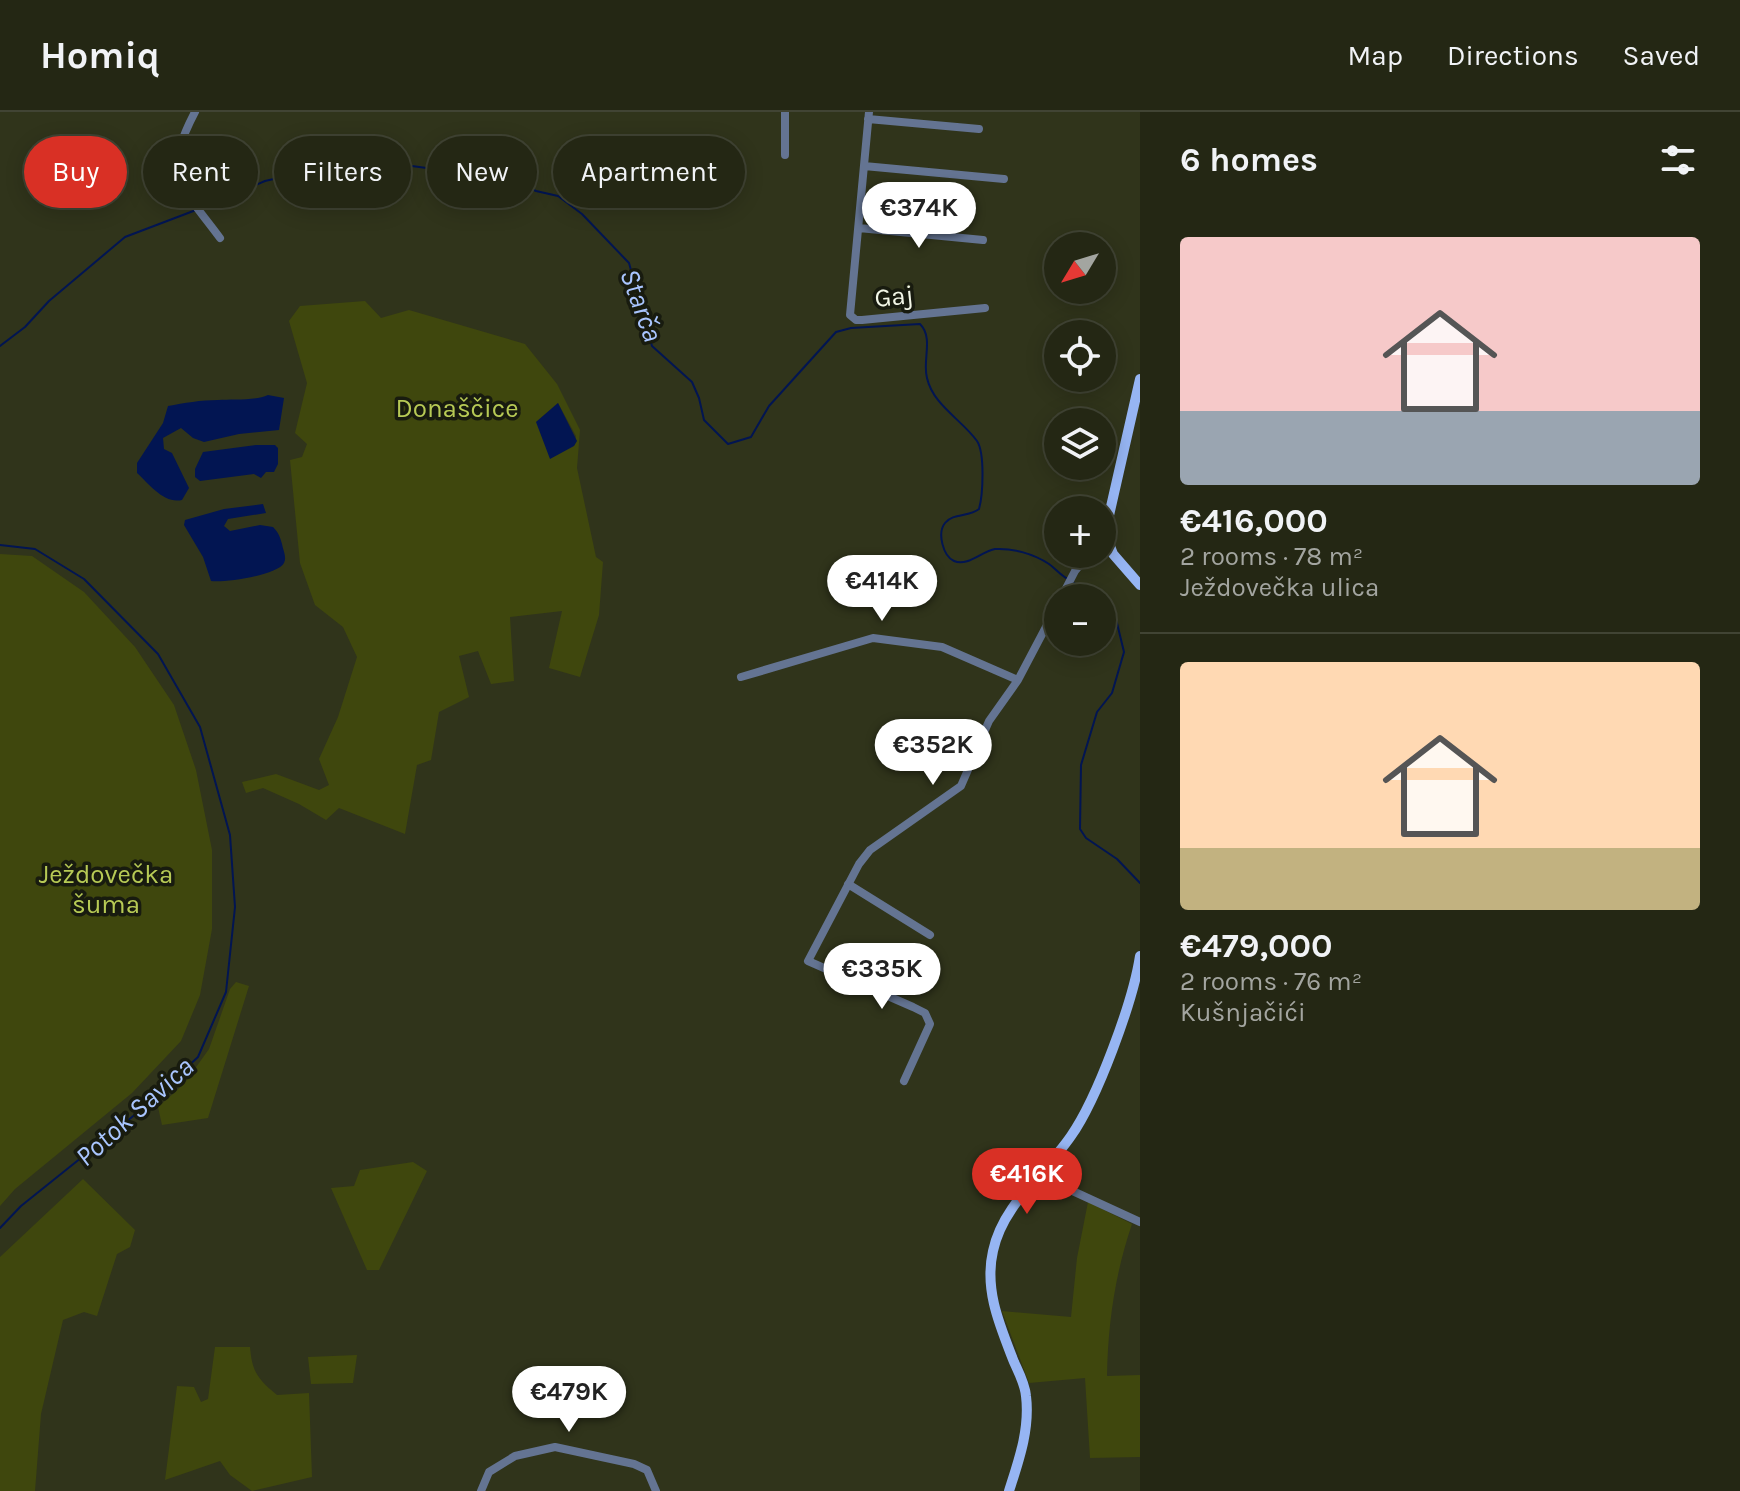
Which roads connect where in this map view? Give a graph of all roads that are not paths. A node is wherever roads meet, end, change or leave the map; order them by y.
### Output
1 (195, 112) edge
2 (785, 112) edge
3 (869, 116) edge
4 (979, 129) dead end
5 (785, 155) dead end
6 (864, 166) junction
7 (1004, 179) dead end
8 (859, 228) junction
9 (220, 238) dead end
10 (983, 240) dead end
11 (985, 308) dead end
12 (1140, 379) edge
13 (1113, 496) edge
14 (1116, 557) edge
15 (1140, 585) edge
16 (1044, 631) edge
17 (741, 677) dead end
18 (1018, 680) junction
19 (848, 884) junction
20 (930, 935) dead end
21 (1140, 956) edge
22 (904, 1081) dead end
23 (1040, 1176) junction
24 (1140, 1222) edge
25 (481, 1491) edge
26 (656, 1491) edge
27 (1009, 1491) edge

1 - 9 street
2 - 5 street
3 - 4 street
3 - 6 street, Gaj
6 - 7 street
6 - 8 street, Gaj
8 - 10 street
8 - 11 street, Gaj
12 - 13 main road
14 - 15 main road
16 - 18 street
17 - 18 street
18 - 19 street
19 - 20 street
19 - 22 street
21 - 23 main road
23 - 24 street
23 - 27 main road
25 - 26 street

